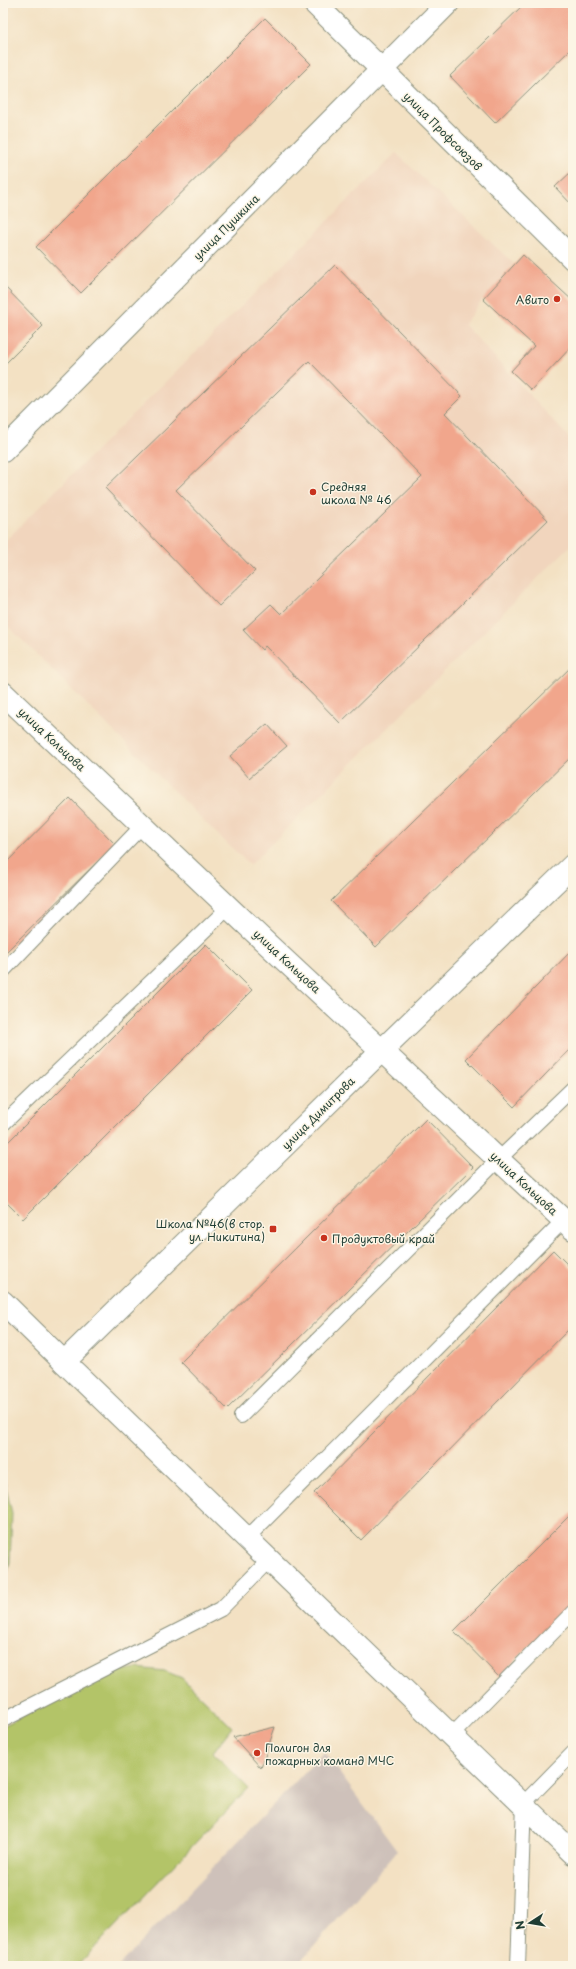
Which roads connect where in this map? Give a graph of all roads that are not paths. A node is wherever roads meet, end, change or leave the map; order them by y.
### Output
1 (314, 3) edge
2 (448, 3) edge
3 (382, 70) junction
4 (573, 259) edge
5 (3, 451) edge
6 (3, 693) edge
7 (143, 825) junction
8 (573, 865) edge
9 (230, 906) junction
10 (3, 971) edge
11 (382, 1050) junction
12 (573, 1088) edge
13 (3, 1124) edge
14 (499, 1159) junction
15 (569, 1224) edge
16 (3, 1302) edge
17 (64, 1362) junction
18 (242, 1416) dead end
19 (246, 1539) junction
20 (269, 1560) junction
21 (573, 1612) edge
22 (3, 1720) edge
23 (452, 1735) junction
24 (573, 1753) edge
25 (524, 1803) junction
26 (573, 1853) edge
27 (518, 1966) edge

1 - 3 street, улица Профсоюзов
2 - 3 street, улица Пушкина
3 - 4 street, улица Профсоюзов
3 - 5 street, улица Пушкина
6 - 7 street, улица Кольцова
7 - 9 street, улица Кольцова
7 - 10 lane
8 - 11 street, улица Димитрова
9 - 11 street, улица Кольцова
9 - 13 lane
11 - 14 street, улица Кольцова
11 - 17 street, улица Димитрова
12 - 14 lane
14 - 15 street, улица Кольцова
14 - 18 lane
15 - 19 lane
16 - 17 street
17 - 19 street
19 - 20 street
20 - 22 lane
20 - 23 street
21 - 23 lane
23 - 25 street
24 - 25 lane
25 - 26 street
25 - 27 lane

